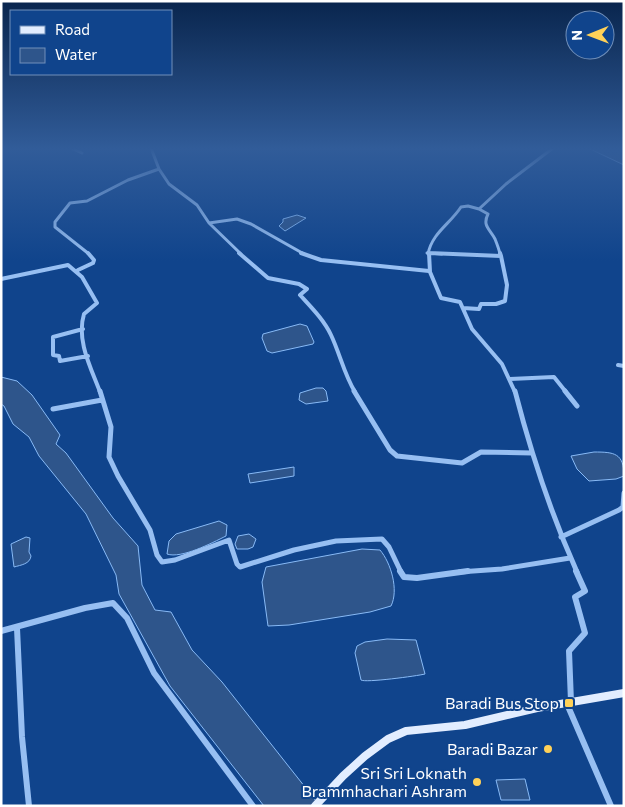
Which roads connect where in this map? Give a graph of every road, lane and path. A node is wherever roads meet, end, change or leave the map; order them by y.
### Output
1 (117, 186) edge
2 (171, 186) edge
3 (504, 186) edge
4 (479, 209) junction
5 (210, 223) junction
6 (428, 253) junction
7 (501, 256) junction
8 (78, 270) junction
9 (429, 271) junction
10 (1, 279) edge
11 (463, 308) junction
12 (83, 329) junction
13 (88, 356) junction
14 (618, 365) dead end
15 (624, 366) edge
16 (510, 378) junction
17 (102, 400) junction
18 (577, 406) dead end
19 (53, 409) dead end
20 (532, 453) junction
21 (624, 493) edge
22 (560, 537) junction
23 (570, 558) junction
24 (17, 628) junction
25 (1, 630) edge
26 (624, 693) edge
27 (569, 704) junction
28 (29, 806) edge
29 (253, 806) edge
30 (315, 806) edge
31 (611, 806) edge

1 - 8 street
2 - 5 street
3 - 4 street
4 - 6 street
4 - 7 street
5 - 9 street
5 - 20 street
6 - 7 street
6 - 9 street
7 - 11 street
8 - 10 street
8 - 12 street
9 - 11 street
11 - 16 street
12 - 13 street
12 - 13 street
13 - 17 street
14 - 15 street
16 - 18 street
16 - 20 street
17 - 19 street
17 - 23 street
20 - 22 street
21 - 22 street
22 - 23 street
23 - 27 street
24 - 25 street
24 - 28 street
24 - 29 street
26 - 27 main road
27 - 30 main road
27 - 31 street

